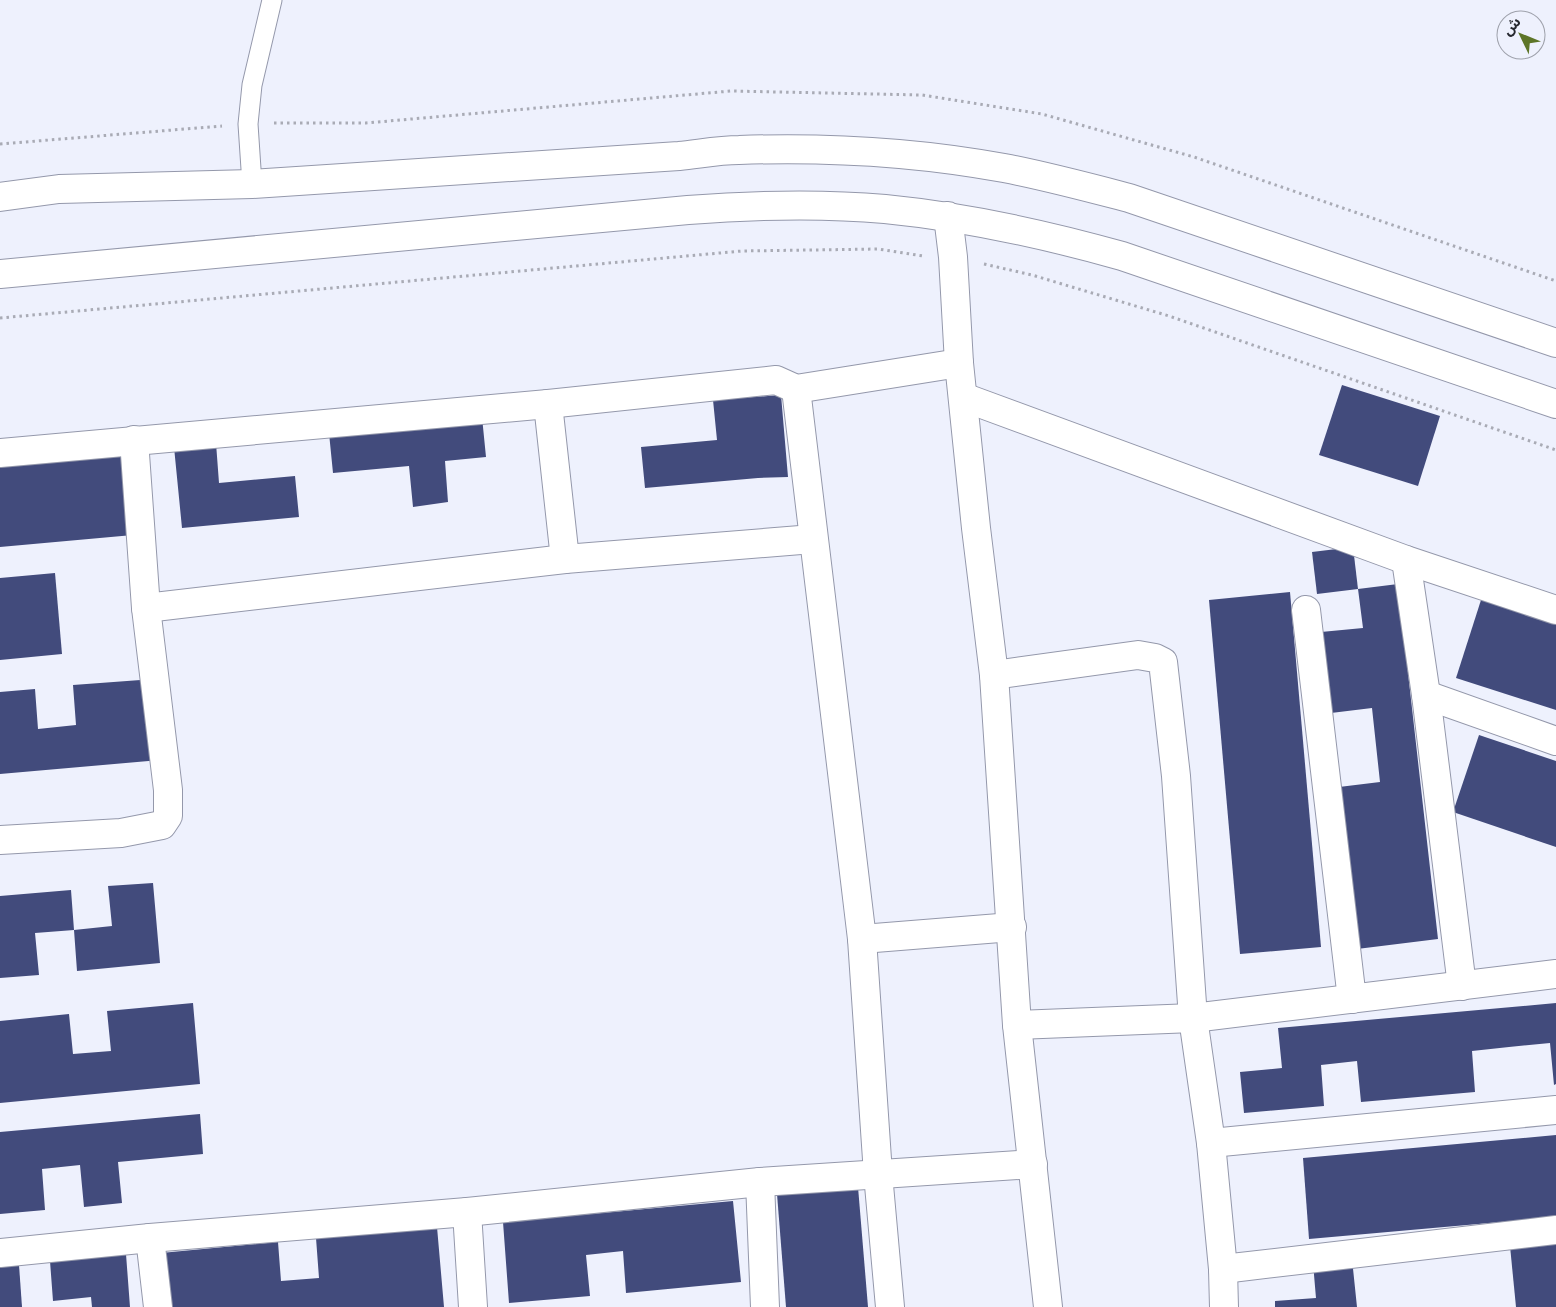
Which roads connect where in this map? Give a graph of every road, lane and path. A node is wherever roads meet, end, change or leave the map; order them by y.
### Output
1 (272, 0) edge
2 (252, 184) junction
3 (0, 197) edge
4 (948, 216) junction
5 (953, 257) junction
6 (0, 274) edge
7 (0, 318) edge
8 (1556, 343) edge
9 (959, 363) junction
10 (796, 389) junction
11 (963, 397) junction
12 (548, 404) junction
13 (1556, 404) edge
14 (134, 440) junction
15 (1556, 450) edge
16 (0, 453) edge
17 (813, 539) junction
18 (565, 559) junction
19 (1406, 560) junction
20 (146, 608) junction
21 (1306, 610) dead end
22 (1556, 610) edge
23 (994, 675) junction
24 (1426, 695) junction
25 (1556, 741) edge
26 (0, 840) edge
27 (1012, 928) junction
28 (862, 939) junction
29 (1556, 974) edge
30 (1462, 986) junction
31 (1352, 1000) junction
32 (1193, 1018) junction
33 (1017, 1025) junction
34 (1556, 1110) edge
35 (1211, 1143) junction
36 (1033, 1164) junction
37 (878, 1174) junction
38 (760, 1182) junction
39 (467, 1212) junction
40 (1556, 1230) edge
41 (150, 1238) junction
42 (0, 1253) edge
43 (1223, 1269) junction
44 (158, 1307) edge
45 (473, 1307) edge
46 (765, 1307) edge
47 (890, 1307) edge
48 (1048, 1307) edge
49 (1224, 1307) edge

1 - 2 lane
2 - 3 street
2 - 8 street
4 - 5 street
4 - 6 street
4 - 13 street
5 - 7 path
5 - 9 street
5 - 15 path
9 - 10 street
9 - 11 street
10 - 12 street
10 - 17 street
11 - 19 street
11 - 23 street
12 - 14 street
12 - 18 street
14 - 16 street
14 - 20 street
17 - 18 street
17 - 28 street
18 - 20 street
19 - 22 street
19 - 24 street
20 - 26 street
21 - 31 street
23 - 27 street
23 - 32 street
24 - 25 street
24 - 30 street
27 - 28 street
27 - 33 street
28 - 37 street
29 - 30 street
30 - 31 street
31 - 32 street
32 - 33 street
32 - 35 street
33 - 36 street
34 - 35 street
35 - 43 street
36 - 37 street
36 - 48 street
37 - 38 street
37 - 47 street
38 - 39 street
38 - 46 street
39 - 41 street
39 - 45 street
40 - 43 street
41 - 42 street
41 - 44 street
43 - 49 street

